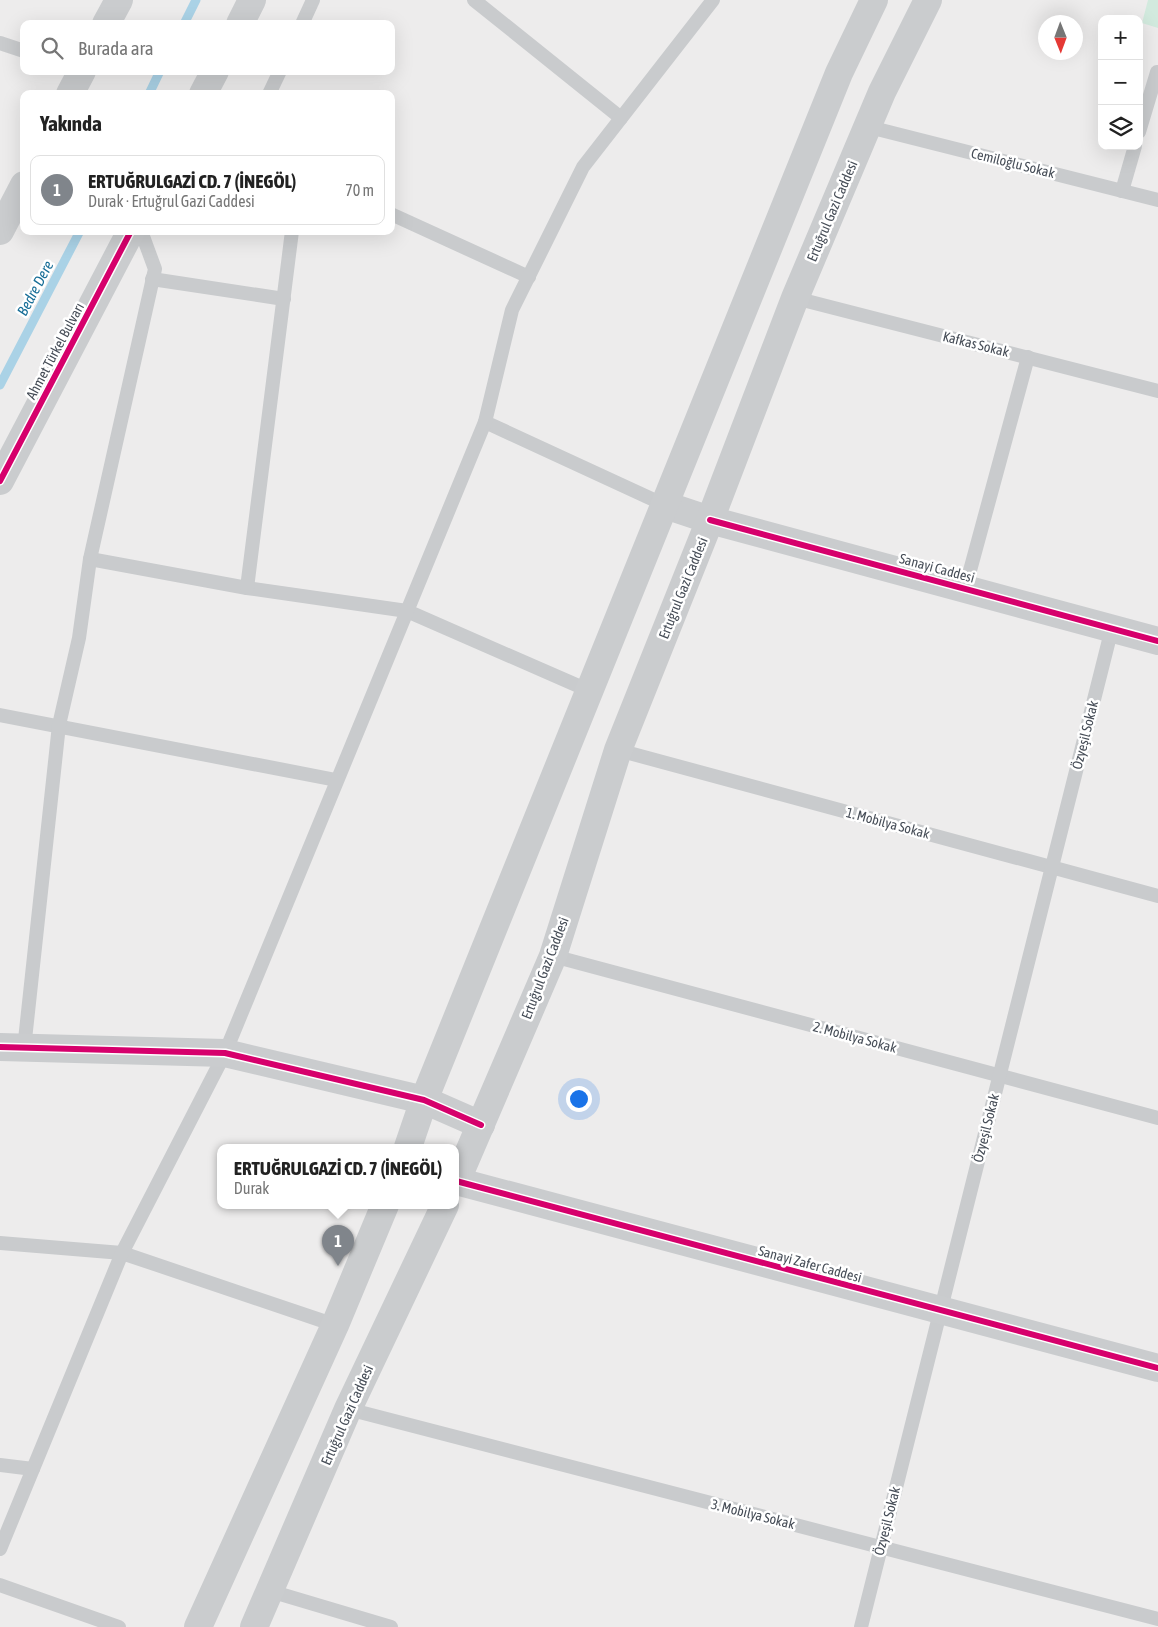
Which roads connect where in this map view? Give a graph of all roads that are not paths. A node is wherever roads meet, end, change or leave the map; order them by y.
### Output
1 (118, 0) edge
2 (252, 0) edge
3 (313, 0) edge
4 (474, 0) edge
5 (714, 0) edge
6 (874, 0) edge
7 (928, 0) edge
8 (108, 20) edge
9 (242, 20) edge
10 (304, 20) edge
11 (0, 43) edge
12 (20, 50) edge
13 (1157, 72) dead end
14 (80, 75) edge
15 (213, 75) edge
16 (278, 75) edge
17 (72, 90) edge
18 (205, 90) edge
19 (271, 90) edge
20 (621, 118) junction
21 (1143, 119) edge
22 (869, 127) junction
23 (1134, 150) edge
24 (1122, 191) junction
25 (20, 193) edge
26 (1158, 200) edge
27 (395, 216) edge
28 (0, 231) edge
29 (129, 235) edge
30 (143, 235) edge
31 (292, 235) edge
32 (529, 277) junction
33 (152, 279) junction
34 (795, 298) junction
35 (284, 299) junction
36 (1028, 357) junction
37 (1158, 391) edge
38 (485, 422) junction
39 (0, 482) edge
40 (665, 505) junction
41 (710, 520) junction
42 (90, 559) junction
43 (247, 588) junction
44 (965, 589) junction
45 (407, 611) junction
46 (1112, 628) junction
47 (1158, 641) edge
48 (590, 692) junction
49 (0, 715) edge
50 (60, 725) junction
51 (618, 750) junction
52 (336, 780) junction
53 (1052, 868) junction
54 (1158, 896) edge
55 (553, 956) junction
56 (12, 1048) edge
57 (225, 1053) junction
58 (999, 1076) junction
59 (424, 1100) junction
60 (1158, 1118) edge
61 (481, 1125) junction
62 (409, 1144) edge
63 (459, 1174) edge
64 (459, 1182) edge
65 (383, 1209) edge
66 (443, 1209) edge
67 (0, 1243) edge
68 (122, 1253) junction
69 (940, 1312) junction
70 (335, 1325) junction
71 (1158, 1368) edge
72 (348, 1409) junction
73 (0, 1465) edge
74 (33, 1469) junction
75 (881, 1546) junction
76 (0, 1549) edge
77 (0, 1585) edge
78 (270, 1591) junction
79 (1158, 1619) edge
80 (118, 1627) edge
81 (198, 1627) edge
82 (254, 1627) edge
83 (392, 1627) edge
84 (861, 1627) edge

1 - 8 main road
2 - 9 main road
3 - 10 lane
4 - 20 lane
5 - 20 lane
6 - 40 main road
7 - 22 main road, Ertuğrul Gazi Caddesi
11 - 12 lane
13 - 21 lane
14 - 17 main road
15 - 18 main road
16 - 19 lane
20 - 32 lane
22 - 24 lane, Cemiloğlu Sokak
22 - 34 main road, Ertuğrul Gazi Caddesi
23 - 24 lane
24 - 26 lane, Cemiloğlu Sokak
25 - 28 main road
27 - 32 lane
29 - 39 main road, Ahmet Türkel Bulvarı
30 - 33 lane
31 - 35 lane
32 - 38 lane
33 - 35 lane
33 - 42 lane
34 - 36 lane, Kafkas Sokak
34 - 41 main road, Ertuğrul Gazi Caddesi
35 - 43 lane
36 - 37 lane, Kafkas Sokak
36 - 44 lane
38 - 40 lane
38 - 45 lane
40 - 41 main road, Sanayi Caddesi
40 - 48 main road
41 - 44 main road, Sanayi Caddesi
41 - 51 main road, Ertuğrul Gazi Caddesi
42 - 43 lane
42 - 50 lane
43 - 45 lane
44 - 46 main road, Sanayi Caddesi
45 - 48 lane
45 - 52 lane
46 - 47 main road, Sanayi Caddesi
46 - 53 lane, Özyeşil Sokak
48 - 59 main road
49 - 50 lane
50 - 52 lane
50 - 56 lane
51 - 53 lane, 1. Mobilya Sokak
51 - 55 main road, Ertuğrul Gazi Caddesi
52 - 57 lane
53 - 54 lane, 1. Mobilya Sokak
53 - 58 lane, Özyeşil Sokak
55 - 58 lane, 2. Mobilya Sokak
55 - 61 main road, Ertuğrul Gazi Caddesi
56 - 57 main road
57 - 59 main road
57 - 68 lane
58 - 60 lane, 2. Mobilya Sokak
58 - 69 lane, Özyeşil Sokak
59 - 61 main road
59 - 62 main road
61 - 63 main road, Ertuğrul Gazi Caddesi
64 - 69 main road, Sanayi Zafer Caddesi
65 - 70 main road
66 - 72 main road, Ertuğrul Gazi Caddesi
67 - 68 lane
68 - 70 lane
68 - 74 lane
69 - 71 main road, Sanayi Zafer Caddesi
69 - 75 lane, Özyeşil Sokak
70 - 81 main road
72 - 75 lane, 3. Mobilya Sokak
72 - 78 main road, Ertuğrul Gazi Caddesi
73 - 74 lane
74 - 76 lane
75 - 79 lane, 3. Mobilya Sokak
75 - 84 lane, Özyeşil Sokak
77 - 80 lane
78 - 82 main road, Ertuğrul Gazi Caddesi
78 - 83 lane

